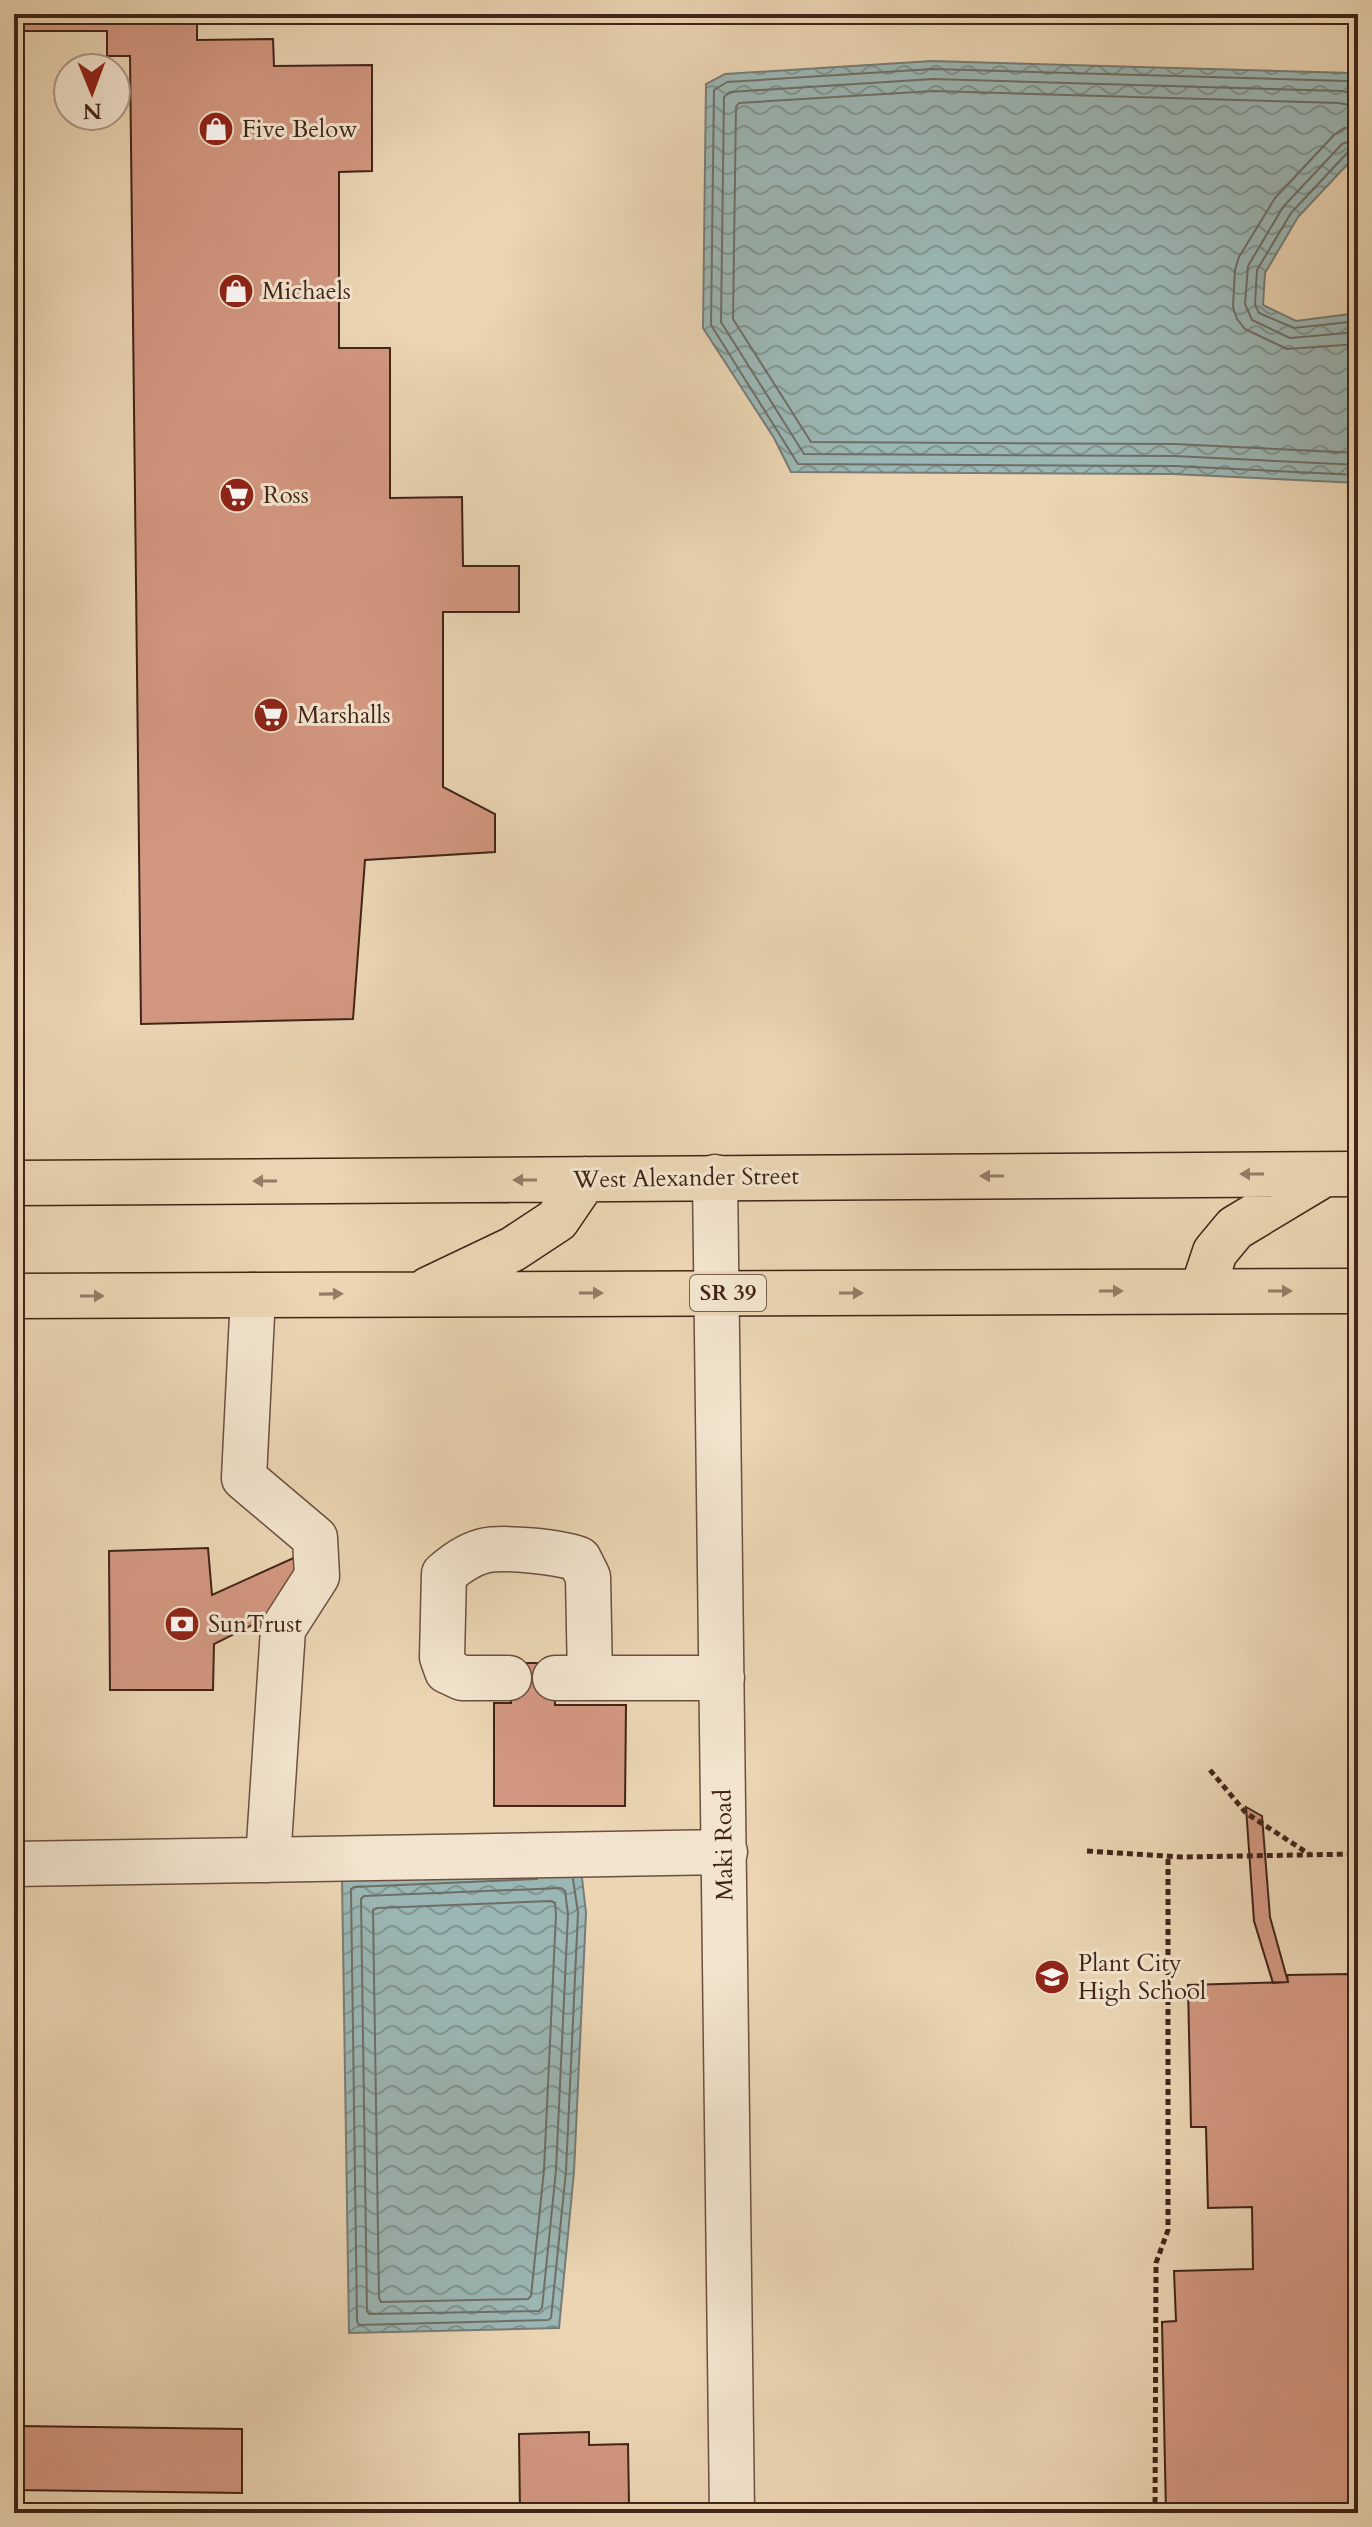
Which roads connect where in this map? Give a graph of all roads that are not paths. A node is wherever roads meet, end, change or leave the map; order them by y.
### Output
1 (1341, 1174) edge
2 (715, 1177) junction
3 (585, 1179) junction
4 (14, 1183) edge
5 (1202, 1291) junction
6 (1358, 1291) edge
7 (419, 1293) junction
8 (715, 1293) junction
9 (253, 1295) junction
10 (14, 1296) edge
11 (509, 1678) dead end
12 (722, 1678) junction
13 (725, 1852) junction
14 (268, 1860) junction
15 (14, 1864) edge
16 (732, 2513) edge

1 -> 2 main road, West Alexander Street
1 - 5 main road
2 - 3 main road, West Alexander Street
2 - 8 street, Maki Road
3 -> 4 main road, West Alexander Street
3 - 7 main road
5 -> 6 main road, SR 39
8 -> 5 main road, SR 39
7 -> 8 main road, SR 39
9 -> 7 main road, SR 39
8 - 12 street, Maki Road
10 -> 9 main road, SR 39
9 - 14 street
11 - 12 street
12 - 13 street, Maki Road
13 - 14 street
13 - 16 street, Maki Road
14 - 15 street

